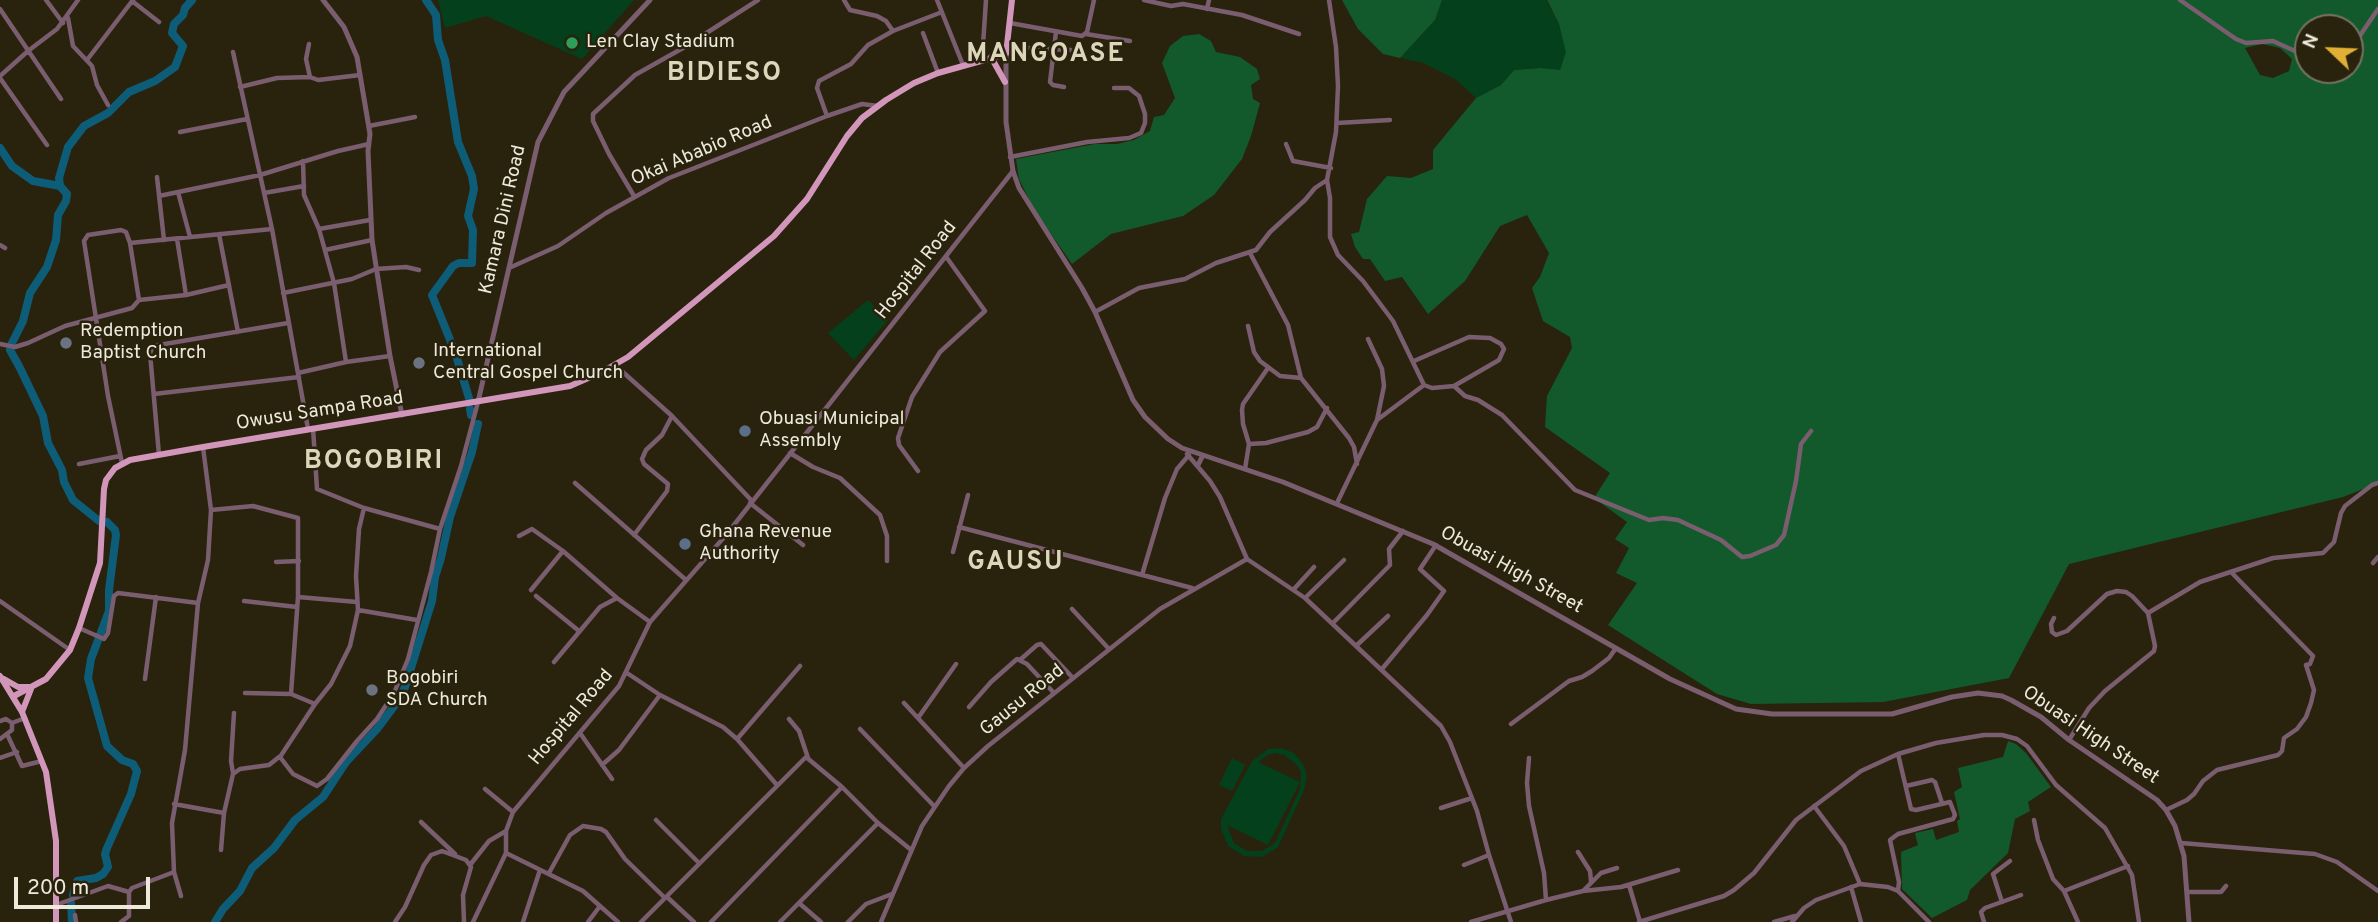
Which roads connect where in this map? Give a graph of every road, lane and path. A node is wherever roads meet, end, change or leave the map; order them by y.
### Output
1 (46, 0) edge
2 (78, 0) edge
3 (323, 0) edge
4 (650, 0) edge
5 (758, 0) edge
6 (844, 0) edge
7 (937, 0) edge
8 (986, 0) edge
9 (1012, 0) edge
10 (1094, 0) edge
11 (1144, 0) edge
12 (1209, 0) edge
13 (1329, 0) edge
14 (2180, 0) edge
15 (133, 1) edge
16 (0, 9) edge
17 (1207, 9) junction
18 (2378, 9) edge
19 (942, 12) junction
20 (68, 17) junction
21 (159, 22) dead end
22 (63, 23) junction
23 (1010, 23) junction
24 (2364, 30) edge
25 (893, 31) junction
26 (1056, 32) junction
27 (923, 33) dead end
28 (1086, 34) junction
29 (1299, 34) dead end
30 (1130, 41) dead end
31 (309, 44) dead end
32 (1029, 48) dead end
33 (1054, 49) junction
34 (1071, 50) dead end
35 (28, 51) junction
36 (2294, 51) edge
37 (233, 52) dead end
38 (1006, 54) junction
39 (991, 57) junction
40 (88, 60) junction
41 (982, 60) junction
42 (962, 65) junction
43 (939, 73) junction
44 (360, 75) junction
45 (0, 77) edge
46 (310, 77) junction
47 (1005, 82) junction
48 (240, 87) junction
49 (1064, 87) dead end
50 (1114, 88) dead end
51 (61, 99) dead end
52 (108, 105) dead end
53 (878, 106) junction
54 (827, 116) junction
55 (415, 117) dead end
56 (247, 119) junction
57 (1390, 120) dead end
58 (1337, 123) junction
59 (369, 126) junction
60 (180, 132) dead end
61 (369, 144) junction
62 (1286, 144) dead end
63 (47, 145) dead end
64 (1010, 157) junction
65 (303, 161) junction
66 (1331, 168) junction
67 (1013, 171) junction
68 (260, 175) junction
69 (157, 177) dead end
70 (1327, 180) junction
71 (304, 186) junction
72 (178, 192) junction
73 (264, 194) junction
74 (159, 196) junction
75 (634, 196) junction
76 (370, 220) junction
77 (272, 229) junction
78 (320, 229) junction
79 (219, 234) junction
80 (190, 237) junction
81 (177, 239) junction
82 (164, 240) junction
83 (372, 240) junction
84 (130, 243) junction
85 (325, 250) junction
86 (1250, 253) junction
87 (947, 258) junction
88 (509, 268) junction
89 (376, 269) junction
90 (419, 270) dead end
91 (334, 283) junction
92 (229, 285) junction
93 (283, 293) junction
94 (186, 295) junction
95 (139, 300) junction
96 (1095, 312) junction
97 (98, 318) junction
98 (288, 323) junction
99 (1248, 326) dead end
100 (238, 332) junction
101 (1368, 339) dead end
102 (0, 344) edge
103 (390, 356) junction
104 (1414, 361) junction
105 (346, 362) junction
106 (615, 365) junction
107 (1268, 368) junction
108 (298, 375) junction
109 (1301, 378) junction
110 (1424, 385) junction
111 (1454, 386) junction
112 (154, 394) junction
113 (478, 402) junction
114 (1327, 408) junction
115 (402, 415) junction
116 (672, 416) junction
117 (1377, 420) junction
118 (310, 429) junction
119 (1811, 431) dead end
120 (1250, 444) junction
121 (203, 447) junction
122 (1182, 448) junction
123 (790, 453) junction
124 (159, 455) junction
125 (1189, 455) junction
126 (1203, 455) junction
127 (121, 459) junction
128 (79, 464) dead end
129 (1357, 464) junction
130 (1198, 465) junction
131 (1245, 468) junction
132 (918, 471) dead end
133 (575, 483) dead end
134 (2378, 483) edge
135 (968, 495) dead end
136 (751, 502) junction
137 (1337, 503) junction
138 (364, 508) junction
139 (211, 510) junction
140 (959, 527) junction
141 (440, 529) junction
142 (1403, 531) junction
143 (634, 534) junction
144 (519, 536) dead end
145 (803, 545) dead end
146 (1436, 545) junction
147 (563, 551) junction
148 (953, 552) dead end
149 (2378, 557) edge
150 (1247, 559) junction
151 (1344, 560) dead end
152 (299, 561) junction
153 (887, 561) dead end
154 (276, 562) dead end
155 (2373, 563) dead end
156 (1314, 567) dead end
157 (2232, 573) junction
158 (1142, 575) junction
159 (687, 580) junction
160 (1193, 588) junction
161 (1294, 589) junction
162 (531, 590) dead end
163 (537, 596) dead end
164 (156, 597) junction
165 (298, 597) junction
166 (617, 598) junction
167 (1305, 598) junction
168 (0, 601) edge
169 (244, 601) dead end
170 (357, 602) junction
171 (198, 603) junction
172 (297, 607) junction
173 (1072, 609) dead end
174 (358, 610) junction
175 (2148, 613) junction
176 (1388, 615) dead end
177 (2054, 618) dead end
178 (417, 620) junction
179 (650, 622) junction
180 (1333, 623) junction
181 (79, 628) junction
182 (579, 631) junction
183 (1357, 645) junction
184 (1616, 648) junction
185 (1109, 649) junction
186 (70, 650) junction
187 (1021, 660) junction
188 (554, 662) dead end
189 (956, 664) dead end
190 (800, 666) dead end
191 (1382, 669) junction
192 (627, 673) junction
193 (0, 676) edge
194 (1073, 678) junction
195 (145, 680) dead end
196 (33, 688) junction
197 (245, 693) dead end
198 (1054, 693) junction
199 (291, 694) junction
200 (660, 695) junction
201 (14, 696) junction
202 (904, 703) dead end
203 (315, 704) junction
204 (969, 707) dead end
205 (234, 713) dead end
206 (23, 715) junction
207 (918, 718) junction
208 (789, 719) dead end
209 (0, 720) edge
210 (12, 723) junction
211 (1511, 724) dead end
212 (860, 729) dead end
213 (580, 733) junction
214 (7, 734) junction
215 (737, 738) junction
216 (0, 739) edge
217 (2069, 740) junction
218 (17, 752) junction
219 (1898, 754) junction
220 (280, 757) junction
221 (0, 758) edge
222 (808, 758) junction
223 (1529, 758) dead end
224 (42, 761) junction
225 (602, 765) junction
226 (964, 768) junction
227 (233, 774) junction
228 (612, 779) dead end
229 (777, 785) junction
230 (1906, 786) junction
231 (842, 788) junction
232 (485, 789) dead end
233 (1472, 798) junction
234 (1942, 803) junction
235 (174, 804) junction
236 (934, 806) junction
237 (1814, 806) junction
238 (1441, 808) dead end
239 (2166, 810) junction
240 (513, 812) junction
241 (223, 813) junction
242 (656, 820) dead end
243 (2034, 820) dead end
244 (421, 822) dead end
245 (878, 823) junction
246 (506, 831) junction
247 (2180, 843) junction
248 (910, 849) junction
249 (221, 850) dead end
250 (1578, 852) dead end
251 (506, 853) junction
252 (455, 854) junction
253 (1489, 855) junction
254 (2010, 861) dead end
255 (699, 863) junction
256 (470, 864) junction
257 (1464, 865) dead end
258 (2128, 866) junction
259 (1617, 867) dead end
260 (540, 870) junction
261 (1678, 870) dead end
262 (174, 872) junction
263 (549, 873) junction
264 (1592, 882) junction
265 (1629, 884) junction
266 (1860, 884) junction
267 (2226, 886) dead end
268 (1851, 887) junction
269 (1583, 891) junction
270 (1898, 891) junction
271 (2063, 891) junction
272 (2378, 891) edge
273 (129, 892) junction
274 (2188, 892) junction
275 (892, 894) junction
276 (2021, 895) dead end
277 (181, 896) dead end
278 (666, 897) junction
279 (1546, 900) junction
280 (2002, 902) junction
281 (799, 903) junction
282 (56, 905) junction
283 (600, 906) junction
284 (1507, 912) junction
285 (75, 915) dead end
286 (1795, 916) junction
287 (56, 922) edge
288 (76, 922) edge
289 (121, 922) edge
290 (396, 922) edge
291 (464, 922) edge
292 (472, 922) edge
293 (523, 922) edge
294 (588, 922) edge
295 (618, 922) edge
296 (641, 922) edge
297 (694, 922) edge
298 (711, 922) edge
299 (780, 922) edge
300 (821, 922) edge
301 (848, 922) edge
302 (881, 922) edge
303 (1471, 922) edge
304 (1511, 922) edge
305 (1640, 922) edge
306 (1774, 922) edge
307 (1792, 922) edge
308 (1861, 922) edge
309 (1929, 922) edge
310 (1984, 922) edge
311 (2078, 922) edge
312 (2139, 922) edge
313 (2189, 922) edge

1 - 22 street
2 - 20 street
3 - 44 street
4 - 88 street, Kamara Dini Road
5 - 75 street
6 - 25 street
7 - 19 street
8 - 41 street
9 - 23 main road, Obuasi High Street
10 - 28 street
11 - 17 street
12 - 17 street
13 - 58 street
14 - 36 street
15 - 21 street
15 - 40 street
16 - 35 street
17 - 29 street
18 - 24 street
19 - 25 street
19 - 42 street
20 - 22 street
20 - 40 street
22 - 35 street
23 - 26 street
23 - 38 main road, Obuasi High Street
25 - 54 street
26 - 28 street
26 - 33 street
27 - 43 street
28 - 30 street
31 - 46 street
32 - 33 street
33 - 34 street
33 - 49 street
35 - 45 street
35 - 51 street
37 - 48 street
38 - 39 main road, Owusu Sampa Road
38 - 47 street, Obuasi High Street
39 - 41 main road, Owusu Sampa Road
39 - 47 main road
40 - 52 street
41 - 42 main road, Owusu Sampa Road
42 - 43 main road, Owusu Sampa Road
43 - 53 main road, Owusu Sampa Road
44 - 46 street
44 - 59 street
45 - 63 street
46 - 48 street
47 - 64 street, Obuasi High Street
48 - 56 street
50 - 64 street
53 - 54 street, Okai Ababio Road
53 - 106 main road, Owusu Sampa Road
54 - 75 street, Okai Ababio Road
55 - 59 street
56 - 60 street
56 - 68 street
57 - 58 street
58 - 66 street
59 - 61 street
61 - 65 street
61 - 76 street
62 - 66 street
64 - 67 street, Obuasi High Street
65 - 68 street
65 - 71 street
66 - 70 street
67 - 87 street, Hospital Road
67 - 96 street, Obuasi High Street
68 - 72 street
68 - 73 street
69 - 74 street
70 - 86 street
70 - 104 street
71 - 73 street
71 - 78 street
72 - 74 street
72 - 80 street
73 - 77 street
74 - 82 street
75 - 88 street, Okai Ababio Road
76 - 78 street
76 - 83 street
77 - 79 street
77 - 93 street
78 - 85 street
79 - 80 street
79 - 92 street
80 - 81 street
81 - 82 street
81 - 94 street
82 - 84 street
83 - 85 street
83 - 89 street
84 - 95 street
84 - 97 street
85 - 91 street
86 - 96 street
86 - 109 street
87 - 123 street, Hospital Road
87 - 132 street
88 - 113 street, Kamara Dini Road
89 - 90 street
89 - 91 street
89 - 103 street
91 - 93 street
91 - 105 street
92 - 94 street
92 - 100 street
93 - 98 street
94 - 95 street
95 - 97 street
96 - 122 street, Obuasi High Street
97 - 102 street
97 - 127 street
98 - 100 street
98 - 108 street
99 - 107 street
100 - 112 street
101 - 117 street
103 - 105 street
103 - 115 street
104 - 110 street
104 - 111 street
105 - 108 street
106 - 113 main road, Owusu Sampa Road
106 - 116 street
107 - 109 street
107 - 120 street
108 - 112 street
108 - 118 street
109 - 114 street
110 - 111 street
110 - 117 street
111 - 119 street
112 - 124 street
113 - 115 main road, Owusu Sampa Road
113 - 141 street
114 - 120 street
114 - 129 street
115 - 118 main road, Owusu Sampa Road
116 - 136 street
116 - 143 street
117 - 129 street
118 - 121 main road, Owusu Sampa Road
118 - 138 street
120 - 131 street
121 - 124 main road, Owusu Sampa Road
121 - 139 street
122 - 125 street
122 - 126 street, Obuasi High Street
123 - 136 street, Hospital Road
123 - 153 street
124 - 127 main road, Owusu Sampa Road
125 - 130 street
125 - 158 street
126 - 130 street
126 - 131 street, Obuasi High Street
127 - 128 street
127 - 181 main road
129 - 137 street
130 - 150 street
131 - 137 street, Obuasi High Street
133 - 143 street
134 - 157 street
135 - 140 street
136 - 145 street
136 - 159 street, Hospital Road
137 - 142 street, Obuasi High Street
138 - 141 street
138 - 170 street
139 - 152 street
139 - 171 street
140 - 148 street
140 - 158 street
141 - 178 street
142 - 146 street, Obuasi High Street
142 - 180 street
143 - 159 street
144 - 147 street
146 - 184 street, Obuasi High Street
146 - 191 street
147 - 162 street
147 - 166 street
149 - 155 street
150 - 160 street, Gausu Road
150 - 161 street
151 - 167 street
152 - 154 street
152 - 165 street
156 - 161 street
157 - 175 street
157 - 239 street
158 - 160 street
159 - 179 street, Hospital Road
160 - 185 street, Gausu Road
161 - 167 street
163 - 182 street
164 - 171 street
164 - 181 street
164 - 195 street
165 - 170 street
165 - 172 street
166 - 179 street
166 - 182 street
167 - 180 street
168 - 186 street
169 - 172 street
170 - 174 street
171 - 235 street
172 - 199 street
173 - 185 street
174 - 178 street
174 - 203 street
175 - 177 street
175 - 217 street
176 - 183 street
178 - 220 street
179 - 192 street, Hospital Road
180 - 183 street
181 - 186 main road
182 - 188 street
183 - 191 street
184 - 211 street
184 - 217 street, Obuasi High Street
185 - 194 street, Gausu Road
186 - 196 main road
187 - 194 street
187 - 198 street
187 - 204 street
189 - 207 street
190 - 215 street
191 - 233 street
192 - 200 street
192 - 213 street, Hospital Road
193 - 196 main road
193 - 201 main road
194 - 198 street, Gausu Road
196 - 201 main road
196 - 206 main road
197 - 199 street
198 - 226 street, Gausu Road
199 - 203 street
200 - 215 street
200 - 225 street
201 - 206 main road
202 - 207 street
203 - 220 street
205 - 227 street
206 - 210 street
206 - 224 main road
207 - 226 street
208 - 222 street
209 - 210 street
210 - 214 street
212 - 236 street
213 - 225 street
213 - 240 street, Hospital Road
214 - 216 street
214 - 218 street
215 - 229 street
217 - 239 street, Obuasi High Street
218 - 221 street
218 - 224 street
219 - 230 street
219 - 237 street
219 - 258 street
220 - 227 street
222 - 229 street
222 - 231 street
223 - 279 street
224 - 282 main road
225 - 228 street
226 - 236 street, Gausu Road
227 - 241 street
229 - 255 street
230 - 234 street
230 - 234 street
231 - 245 street
231 - 298 street
232 - 240 street
233 - 238 street
233 - 253 street
234 - 270 street
235 - 241 street
235 - 262 street
236 - 248 street, Gausu Road
237 - 266 street
237 - 305 street
239 - 247 street, Obuasi High Street
240 - 246 street, Hospital Road
241 - 249 street
242 - 255 street
243 - 271 street
244 - 252 street
245 - 248 street
245 - 281 street
246 - 251 street, Hospital Road
246 - 256 street
247 - 272 street
247 - 274 street, Obuasi High Street
248 - 275 street, Gausu Road
250 - 264 street
251 - 260 street
251 - 292 street
252 - 256 street
252 - 290 street
253 - 257 street
253 - 284 street
254 - 280 street
255 - 278 street
256 - 291 street
258 - 271 street
258 - 312 street
259 - 264 street
260 - 263 street
260 - 293 street
261 - 265 street
262 - 273 street
262 - 277 street
263 - 278 street
263 - 283 street
264 - 269 street
265 - 269 street
265 - 305 street
266 - 268 street
266 - 270 street
267 - 274 street
268 - 286 street
268 - 308 street
269 - 279 street
270 - 309 street
271 - 311 street
273 - 282 street
273 - 289 street
274 - 313 street, Obuasi High Street
275 - 301 street
275 - 302 street, Gausu Road
276 - 280 street
278 - 296 street
278 - 297 street
279 - 284 street
280 - 310 street
281 - 299 street
281 - 300 street
282 - 287 main road
283 - 294 street
283 - 295 street
284 - 303 street
284 - 304 street
285 - 288 street
286 - 306 street
286 - 307 street

